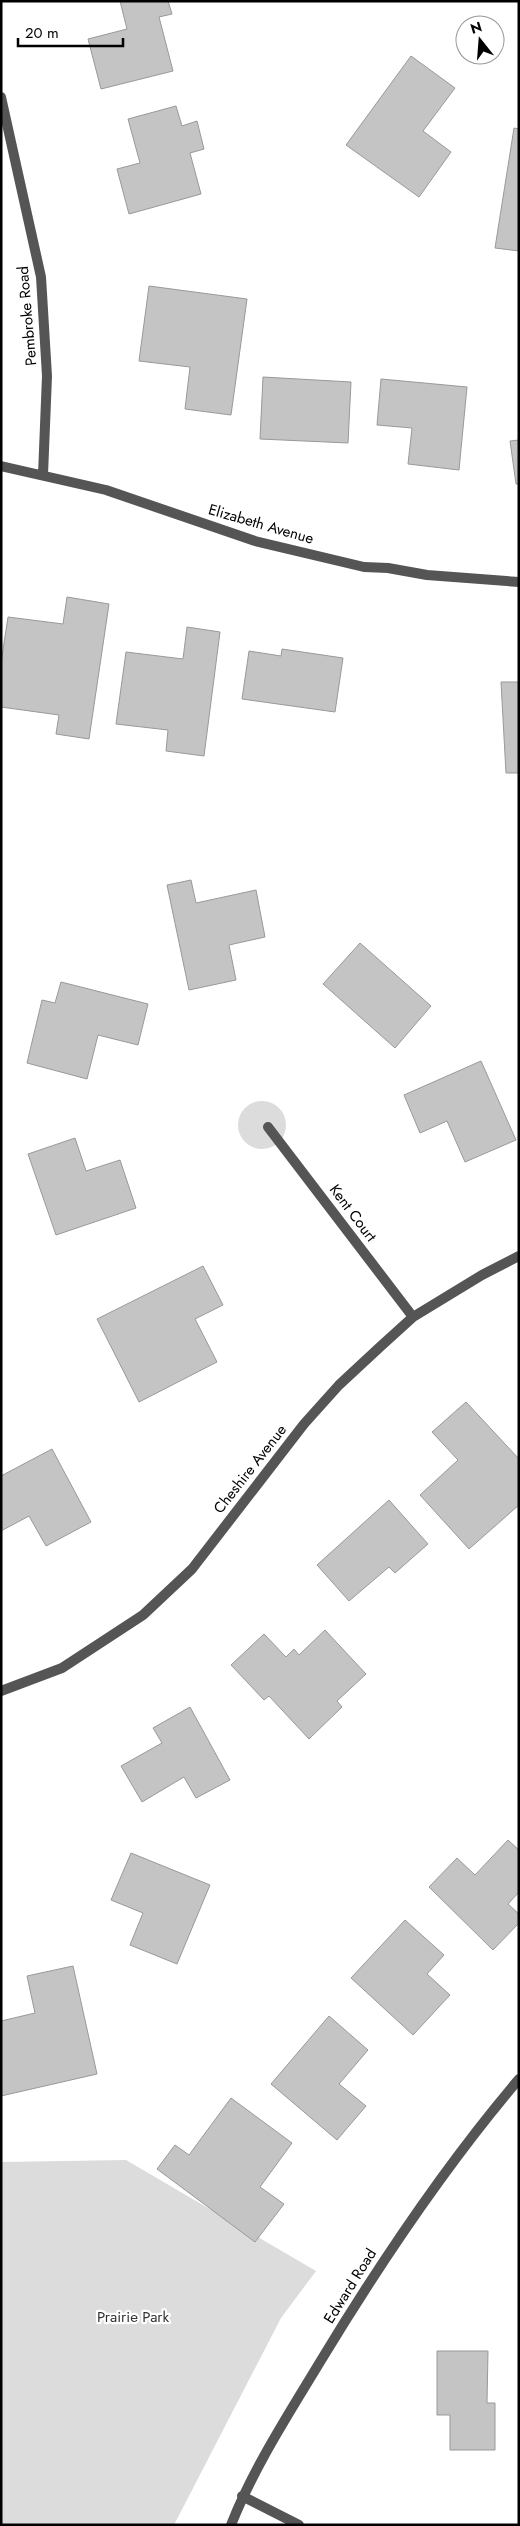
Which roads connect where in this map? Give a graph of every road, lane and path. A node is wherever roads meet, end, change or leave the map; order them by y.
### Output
1 (1, 97) edge
2 (1, 466) edge
3 (43, 475) junction
4 (519, 582) edge
5 (268, 1127) dead end
6 (519, 1256) edge
7 (413, 1317) junction
8 (1, 1691) edge
9 (519, 2079) edge
10 (242, 2496) junction
11 (230, 2525) edge
12 (299, 2525) edge

1 - 3 street, Pembroke Road
2 - 3 street, Elizabeth Avenue
3 - 4 street, Elizabeth Avenue
5 - 7 street, Kent Court
6 - 7 street, Cheshire Avenue
7 - 8 street, Cheshire Avenue
9 - 10 street, Edward Road
10 - 11 street, Edward Road
10 - 12 street

